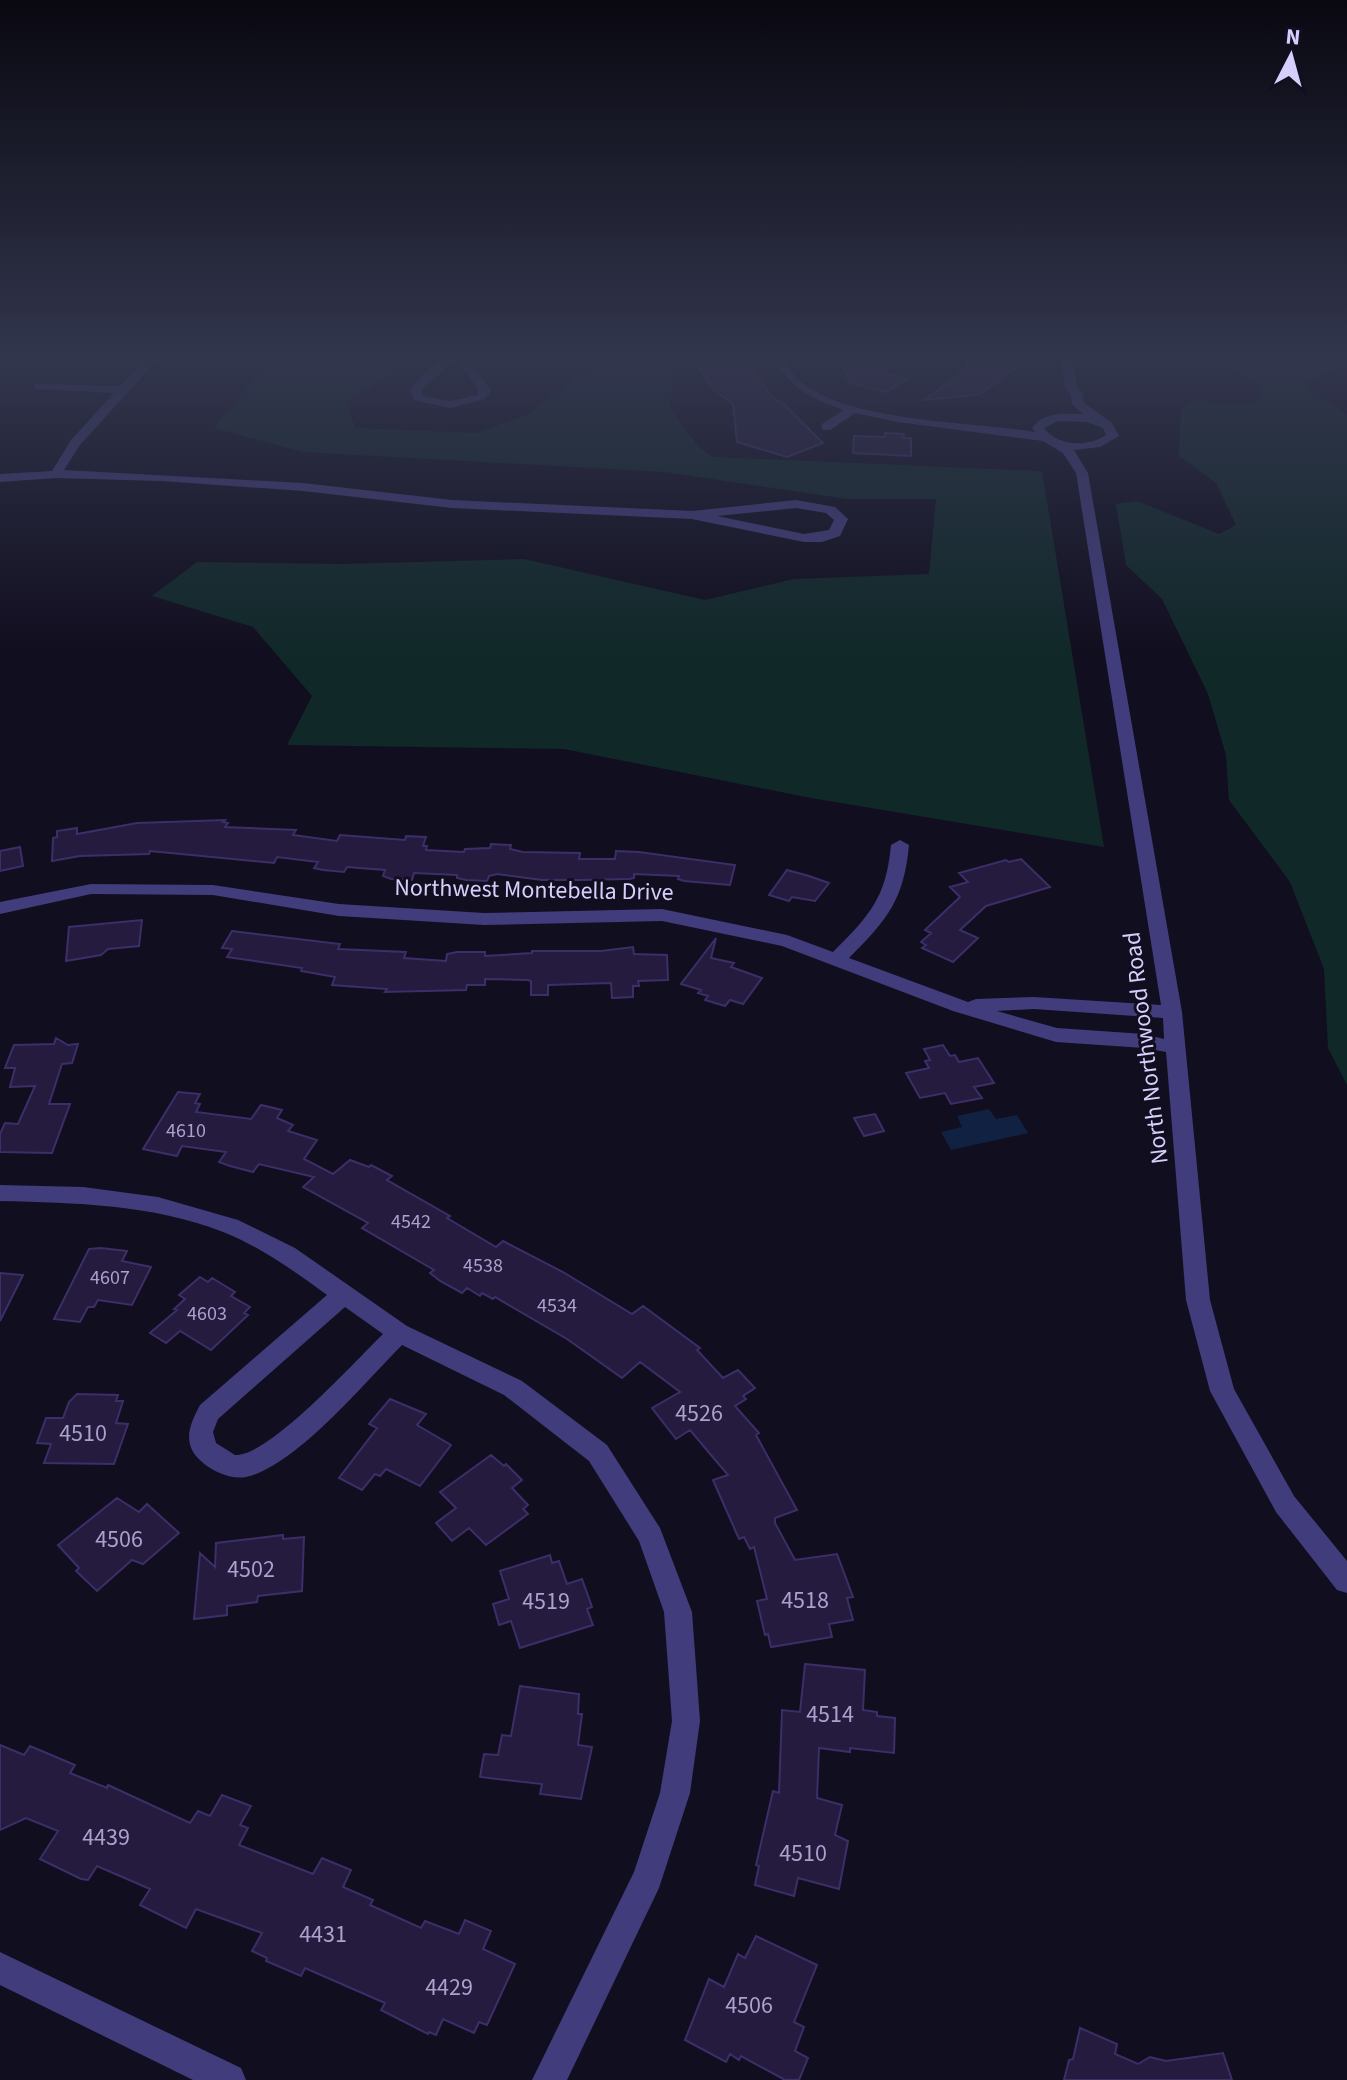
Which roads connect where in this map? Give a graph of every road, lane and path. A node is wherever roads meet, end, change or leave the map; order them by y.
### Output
1 (66, 457) edge
2 (1072, 457) edge
3 (1088, 457) edge
4 (1082, 473) junction
5 (56, 474) junction
6 (0, 478) edge
7 (692, 515) junction
8 (900, 845) dead end
9 (0, 908) edge
10 (837, 959) junction
11 (960, 1006) junction
12 (1172, 1012) junction
13 (1176, 1048) junction
14 (0, 1193) edge
15 (344, 1294) junction
16 (399, 1333) junction
17 (1347, 1581) edge
18 (0, 1968) edge
19 (229, 2080) edge
20 (549, 2080) edge

1 - 5 street
2 - 4 street
3 - 4 street, North Northwood Road
4 - 12 street, North Northwood Road
5 - 6 street
5 - 7 street
7 - 7 street
8 - 10 street
9 - 10 street, Northwest Montebella Drive
10 - 11 street, Northwest Montebella Drive
11 - 12 street, Northwest Montebella Drive
11 - 13 street, Northwest Montebella Drive
12 - 13 street, North Northwood Road
13 - 17 street, North Northwood Road
14 - 15 street
15 - 16 street
15 - 16 street
16 - 20 street
18 - 19 street

